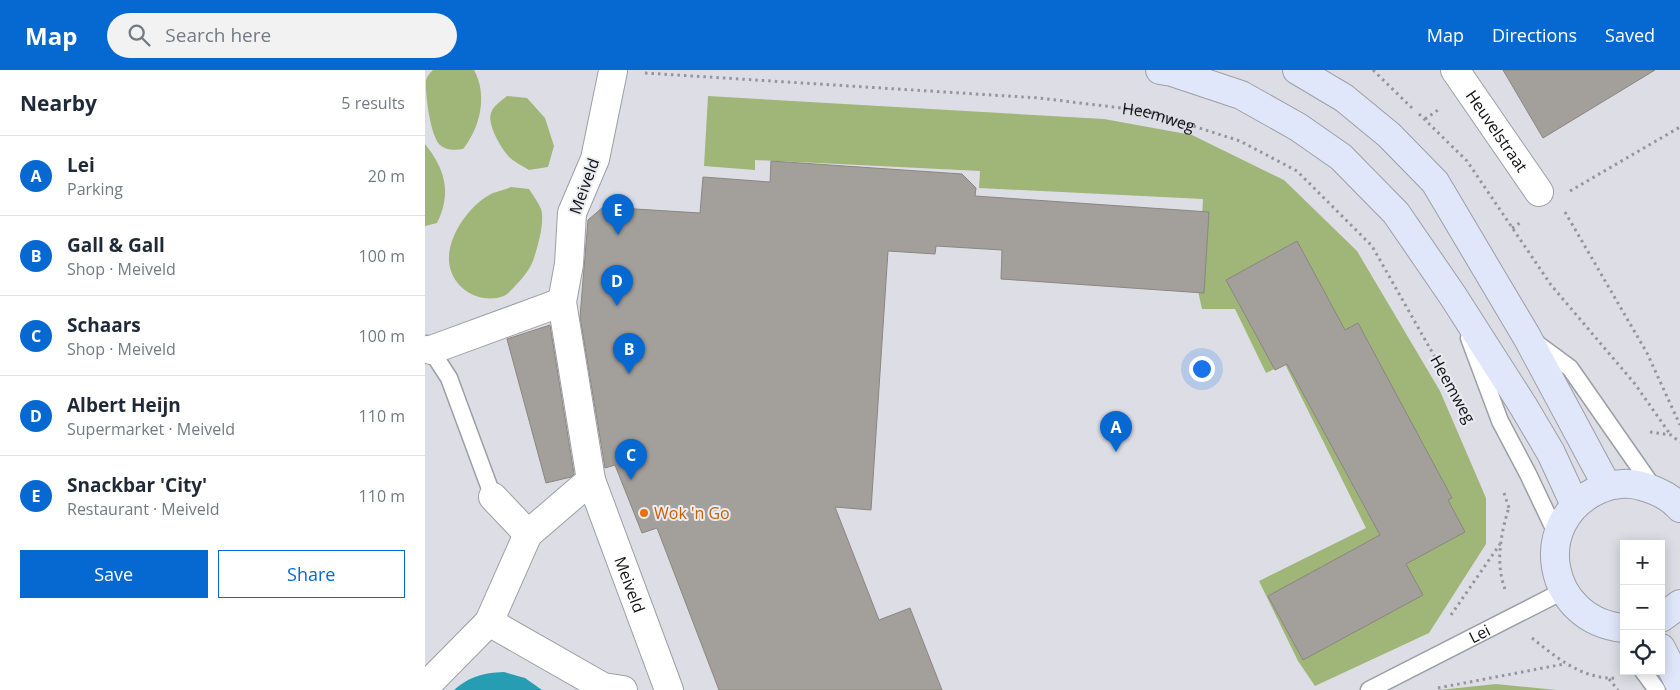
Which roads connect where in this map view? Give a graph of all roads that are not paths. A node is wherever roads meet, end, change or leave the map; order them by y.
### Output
1 (1160, 70) edge
2 (1297, 70) edge
3 (1455, 70) edge
4 (613, 71) edge
5 (1548, 195) road end
6 (1453, 296) junction
7 (563, 302) junction
8 (1527, 337) junction
9 (428, 345) edge
10 (591, 480) junction
11 (1607, 486) junction
12 (1655, 490) junction
13 (493, 496) joint
14 (1575, 505) junction
15 (1680, 508) edge
16 (528, 534) junction
17 (1557, 535) junction
18 (1563, 591) junction
19 (489, 622) junction
20 (1620, 628) edge
21 (1665, 656) edge
22 (1645, 675) edge
23 (1680, 685) edge
24 (425, 687) edge
25 (623, 690) edge
26 (669, 690) edge
27 (1369, 690) edge
28 (1657, 690) edge

1 - 6 main road, Heemweg
2 - 8 main road
3 - 5 street, Heuvelstraat
4 - 7 street, Meiveld
6 - 14 main road, Heemweg
6 - 17 lane, Heemweg
7 - 9 street
7 - 10 street, Meiveld
8 - 11 main road
8 - 12 lane
9 - 13 lane
10 - 16 street
10 - 26 street, Meiveld
11 - 12 main road
11 - 14 main road
12 - 15 main road
13 - 16 street
14 - 17 main road
16 - 19 street
17 - 18 main road
18 - 20 main road
18 - 27 lane, Lei
19 - 24 street
19 - 25 street
21 - 23 main road
22 - 28 lane

